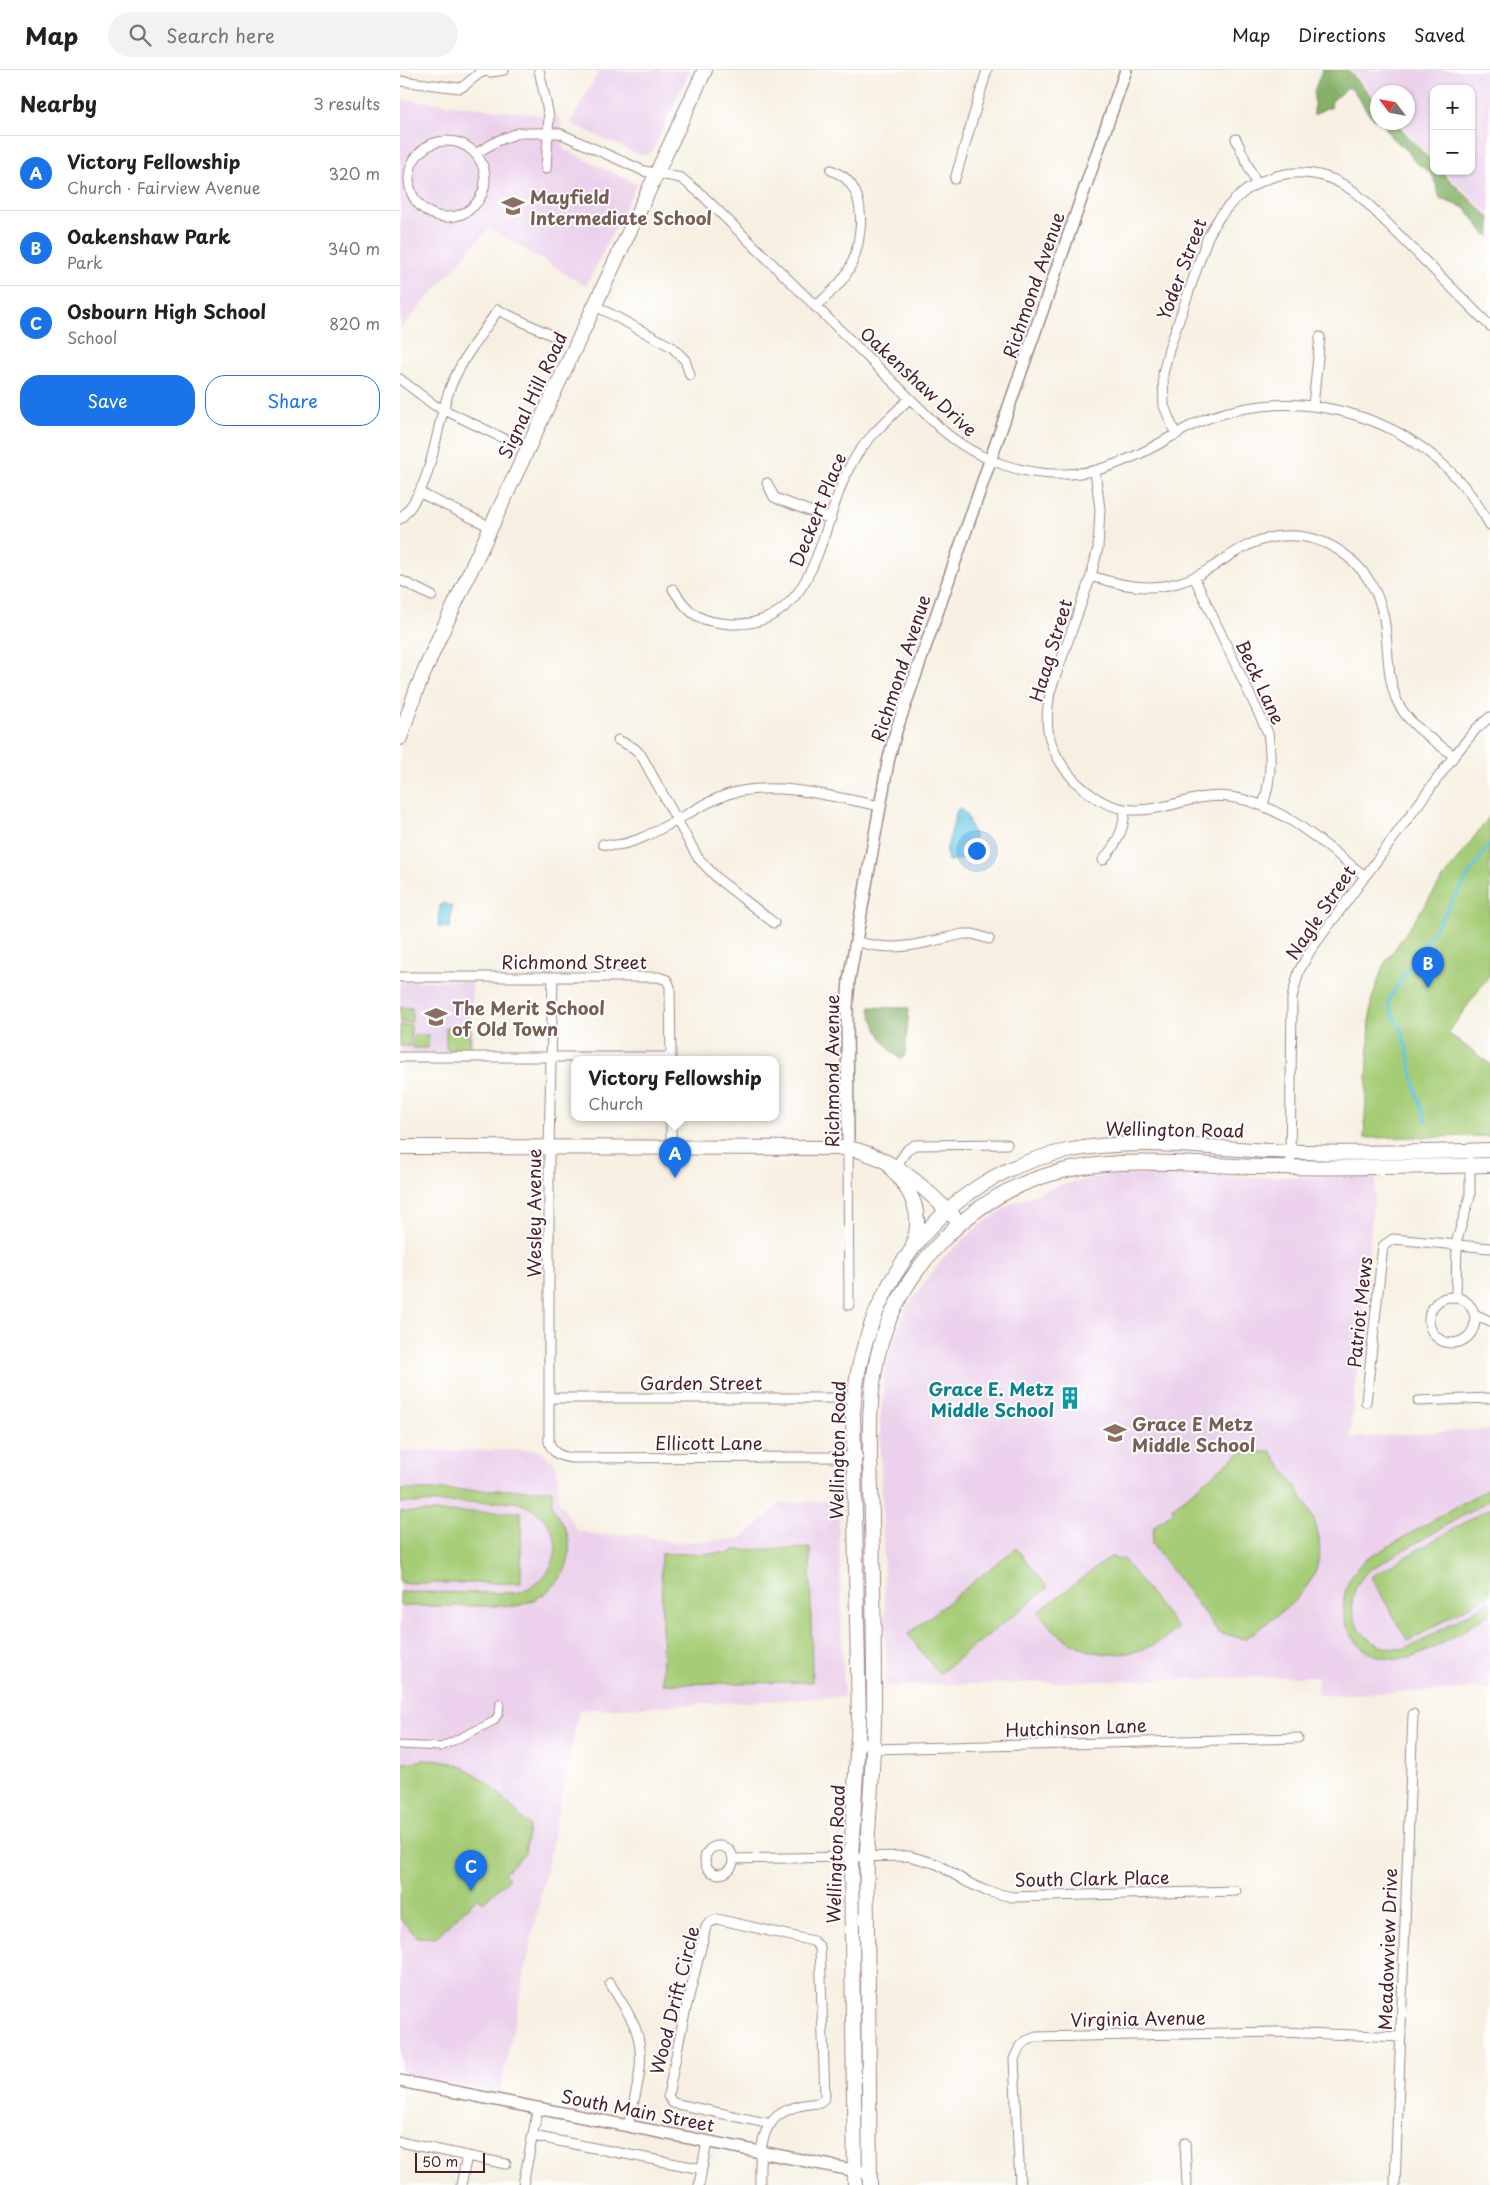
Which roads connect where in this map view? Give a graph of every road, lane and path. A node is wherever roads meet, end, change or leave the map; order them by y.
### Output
1 (504, 70) edge
2 (539, 70) edge
3 (706, 70) edge
4 (986, 70) edge
5 (1126, 70) edge
6 (481, 71) edge
7 (400, 81) edge
8 (549, 132) junction
9 (1236, 139) dead end
10 (475, 154) junction
11 (546, 169) dead end
12 (831, 170) dead end
13 (657, 174) junction
14 (955, 179) dead end
15 (1256, 183) junction
16 (594, 305) junction
17 (815, 307) junction
18 (1490, 326) edge
19 (551, 336) dead end
20 (1320, 337) dead end
21 (690, 375) dead end
22 (400, 380) edge
23 (909, 399) junction
24 (1313, 406) junction
25 (444, 409) junction
26 (1176, 435) junction
27 (507, 440) dead end
28 (990, 460) junction
29 (1094, 471) junction
30 (767, 483) dead end
31 (420, 493) junction
32 (400, 519) edge
33 (831, 519) junction
34 (1490, 525) edge
35 (491, 527) junction
36 (1091, 576) junction
37 (1194, 577) junction
38 (400, 580) edge
39 (673, 589) dead end
40 (432, 596) dead end
41 (1490, 717) edge
42 (400, 738) edge
43 (618, 740) dead end
44 (1454, 756) junction
45 (1263, 805) junction
46 (880, 806) junction
47 (1125, 808) junction
48 (676, 820) junction
49 (602, 844) dead end
50 (1103, 860) dead end
51 (1365, 876) junction
52 (774, 923) dead end
53 (990, 939) dead end
54 (856, 941) junction
55 (400, 977) edge
56 (553, 977) junction
57 (671, 1056) edge
58 (400, 1057) edge
59 (551, 1057) junction
60 (571, 1057) edge
61 (671, 1121) edge
62 (1007, 1144) dead end
63 (400, 1146) edge
64 (549, 1146) junction
65 (671, 1147) junction
66 (848, 1148) junction
67 (1490, 1150) edge
68 (1470, 1151) junction
69 (1290, 1152) junction
70 (890, 1163) junction
71 (1490, 1165) edge
72 (1470, 1166) junction
73 (1290, 1167) junction
74 (948, 1210) junction
75 (961, 1223) junction
76 (1457, 1245) junction
77 (1490, 1248) edge
78 (910, 1252) junction
79 (1456, 1297) junction
80 (849, 1305) dead end
81 (1474, 1314) junction
82 (1490, 1321) edge
83 (549, 1398) junction
84 (854, 1398) junction
85 (1490, 1398) edge
86 (1418, 1401) dead end
87 (1366, 1402) dead end
88 (551, 1448) joint
89 (854, 1457) junction
90 (870, 1457) junction
91 (500, 1703) dead end
92 (1413, 1714) dead end
93 (858, 1738) junction
94 (1298, 1738) dead end
95 (400, 1745) edge
96 (874, 1749) junction
97 (867, 1856) junction
98 (851, 1857) junction
99 (733, 1859) dead end
100 (1236, 1891) dead end
101 (610, 1983) dead end
102 (1401, 2037) junction
103 (400, 2081) edge
104 (538, 2108) junction
105 (771, 2124) junction
106 (628, 2126) junction
107 (533, 2136) junction
108 (707, 2141) junction
109 (400, 2142) edge
110 (1186, 2143) dead end
111 (760, 2152) junction
112 (467, 2156) junction
113 (506, 2164) dead end
114 (702, 2169) junction
115 (855, 2170) junction
116 (870, 2179) edge
117 (461, 2185) edge
118 (523, 2185) edge
119 (699, 2185) edge
120 (760, 2185) edge
121 (855, 2185) edge
122 (1020, 2185) edge
123 (1186, 2185) edge
124 (1395, 2185) edge

1 - 6 street
2 - 8 street
3 - 13 main road, Signal Hill Road
4 - 14 street
5 - 28 street, Richmond Avenue
6 - 7 street
8 - 10 street, Oakenshaw Drive
8 - 11 street
8 - 13 street, Oakenshaw Drive
9 - 15 street
10 - 10 street
12 - 17 street
13 - 16 main road, Signal Hill Road
13 - 17 street, Oakenshaw Drive
15 - 18 street, Yoder Street
15 - 26 street, Yoder Street
16 - 21 street
16 - 35 main road, Signal Hill Road
17 - 23 street, Oakenshaw Drive
19 - 25 street
20 - 24 street
22 - 25 street
23 - 28 street, Oakenshaw Drive
23 - 33 street, Deckert Place
24 - 26 street, Oakenshaw Drive
24 - 34 street, Oakenshaw Drive
25 - 27 street
25 - 31 street
26 - 29 street, Oakenshaw Drive
28 - 29 street, Oakenshaw Drive
28 - 46 street, Richmond Avenue
29 - 36 street, Haag Street
30 - 33 street
31 - 32 street
31 - 35 street
33 - 39 street, Deckert Place
35 - 42 main road, Signal Hill Road
36 - 37 street
36 - 47 street, Haag Street
37 - 44 street
37 - 45 street, Beck Lane
38 - 40 street
41 - 44 street, Nagle Street
43 - 48 street
44 - 51 street, Nagle Street
45 - 47 street, Haag Street
45 - 51 street, Haag Street
46 - 48 street
46 - 54 street, Richmond Avenue
47 - 50 street
48 - 49 street
48 - 52 street
51 - 69 street, Nagle Street
53 - 54 street
54 - 66 street, Richmond Avenue
55 - 56 street, Richmond Street
56 - 57 street, Richmond Street
56 - 59 street, Wesley Avenue
58 - 59 street
59 - 60 street
59 - 64 street, Wesley Avenue
61 - 65 street
62 - 70 street
63 - 64 main road
64 - 65 main road
64 - 83 street, Wesley Avenue
65 - 66 main road
66 - 70 main road
66 - 80 street, Richmond Avenue
67 - 68 main road, Wellington Road
68 - 69 main road, Wellington Road
68 - 72 street
69 - 73 street, Nagle Street
69 - 74 main road, Wellington Road
70 - 74 main road
70 - 78 main road
71 - 72 main road, Wellington Road
72 - 73 main road, Wellington Road
72 - 76 street
73 - 75 main road, Wellington Road
74 - 75 main road
74 - 78 main road, Wellington Road
75 - 90 main road, Wellington Road
76 - 77 street, Patriot Mews
76 - 79 street
76 - 87 street, Patriot Mews
78 - 84 main road, Wellington Road
79 - 81 street
79 - 81 street
81 - 82 street
83 - 84 street, Garden Street
83 - 88 street, Wesley Avenue
84 - 89 main road, Wellington Road
85 - 86 street
88 - 89 street, Ellicott Lane
89 - 90 street, Ellicott Lane
89 - 93 main road, Wellington Road
90 - 96 main road, Wellington Road
91 - 95 street
92 - 102 street, Meadowview Drive
93 - 96 street
93 - 98 main road, Wellington Road
94 - 96 street, Hutchinson Lane
96 - 97 main road, Wellington Road
97 - 98 street, South Clark Place
97 - 100 street, South Clark Place
97 - 116 main road, Wellington Road
98 - 99 street, South Clark Place
98 - 115 main road, Wellington Road
101 - 106 street
102 - 122 street, Virginia Avenue
102 - 124 street, Meadowview Drive
103 - 104 street, South Main Street
104 - 106 street, South Main Street
104 - 107 street
105 - 105 street, Wood Drift Circle
105 - 111 street, Wood Drift Circle
106 - 108 street, South Main Street
107 - 114 street
107 - 118 street
108 - 111 street, South Main Street
108 - 114 street
109 - 112 street
110 - 123 street
111 - 115 street, South Main Street
111 - 120 street
112 - 113 street
112 - 117 street
114 - 119 street
115 - 116 street, South Main Street
115 - 121 main road, Wellington Road

